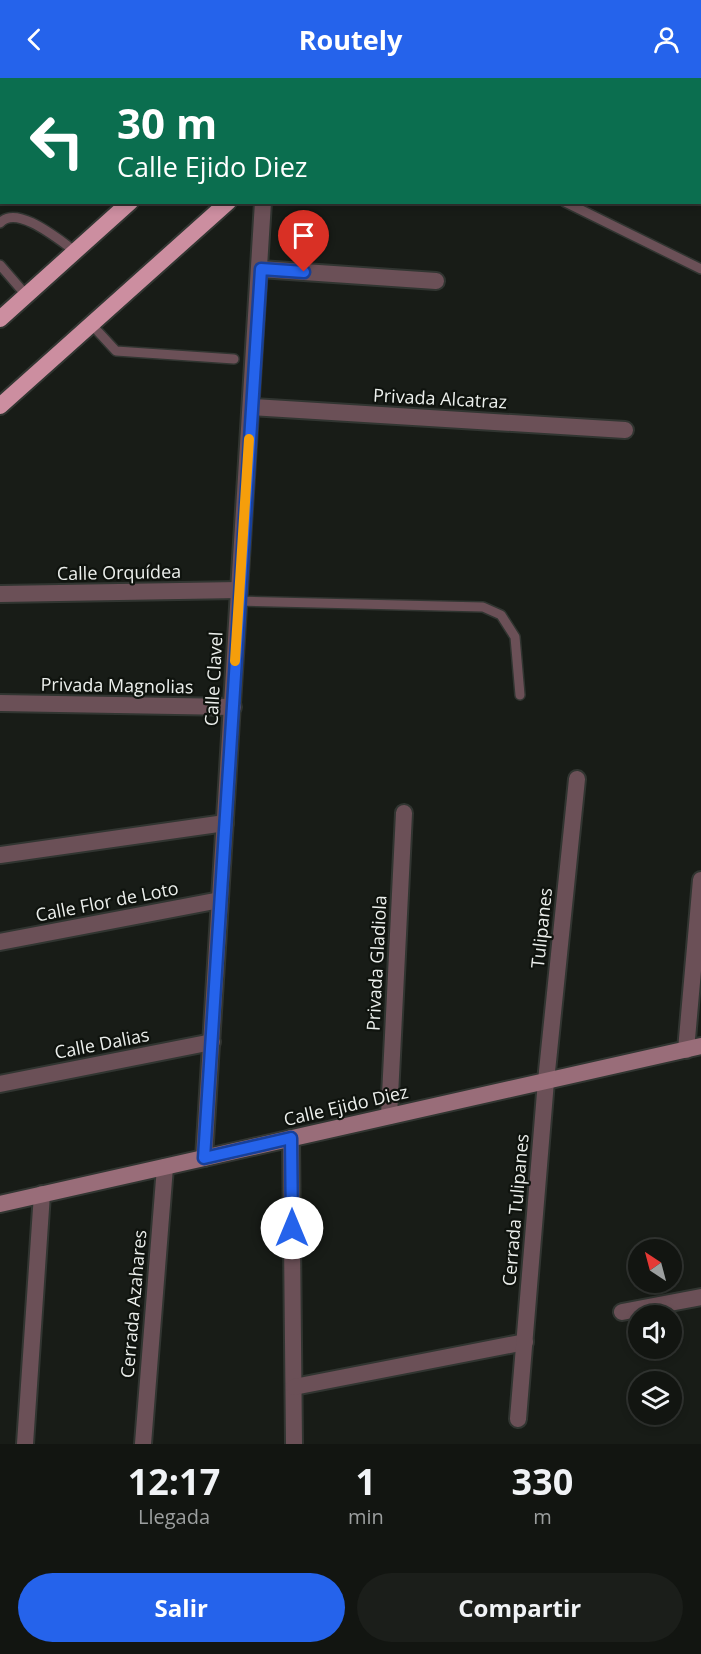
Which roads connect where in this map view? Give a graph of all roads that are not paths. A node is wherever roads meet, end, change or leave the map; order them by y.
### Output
1 (128, 204) edge
2 (226, 204) edge
3 (263, 204) edge
4 (569, 204) edge
5 (0, 223) edge
6 (75, 251) junction
7 (0, 266) edge
8 (261, 269) junction
9 (701, 269) edge
10 (436, 281) dead end
11 (26, 296) junction
12 (0, 319) edge
13 (92, 325) junction
14 (234, 360) dead end
15 (0, 406) edge
16 (252, 408) junction
17 (625, 430) dead end
18 (0, 594) edge
19 (238, 596) junction
20 (520, 695) dead end
21 (0, 703) edge
22 (233, 707) junction
23 (577, 779) dead end
24 (404, 813) dead end
25 (225, 823) junction
26 (0, 855) edge
27 (701, 880) edge
28 (220, 900) junction
29 (0, 942) edge
30 (212, 1042) junction
31 (694, 1048) edge
32 (546, 1081) junction
33 (0, 1084) edge
34 (389, 1116) junction
35 (291, 1138) junction
36 (204, 1158) junction
37 (165, 1167) junction
38 (42, 1194) junction
39 (0, 1204) edge
40 (701, 1297) edge
41 (622, 1311) dead end
42 (525, 1342) junction
43 (294, 1387) junction
44 (518, 1419) dead end
45 (25, 1444) edge
46 (143, 1444) edge
47 (294, 1444) edge

1 - 6 highway
2 - 13 highway
3 - 8 street, Calle Clavel
4 - 9 lane
5 - 6 lane
6 - 11 highway
7 - 11 lane
8 - 10 street
8 - 16 street, Calle Clavel
11 - 12 highway
13 - 14 lane
13 - 15 highway
16 - 17 street, Privada Alcatraz
16 - 19 street, Calle Clavel
18 - 19 street, Calle Orquídea
19 - 20 lane
19 - 22 street, Calle Clavel
21 - 22 street, Privada Magnolias
22 - 25 street, Calle Clavel
23 - 32 street, Tulipanes
24 - 34 street, Privada Gladiola
25 - 26 street
25 - 28 street, Calle Clavel
27 - 31 street
28 - 29 street, Calle Flor de Loto
28 - 30 street, Calle Clavel
30 - 33 street, Calle Dalias
30 - 36 street, Calle Clavel
31 - 32 main road, Calle Ejido Diez
32 - 34 main road, Calle Ejido Diez
32 - 42 street, Cerrada Tulipanes
34 - 35 main road, Calle Ejido Diez
35 - 36 main road, Calle Ejido Diez
35 - 43 street
36 - 37 main road, Calle Ejido Diez
37 - 38 main road, Calle Ejido Diez
37 - 46 street, Cerrada Azahares
38 - 39 main road, Calle Ejido Diez
38 - 45 street
40 - 41 street
42 - 43 street
42 - 44 street, Cerrada Tulipanes
43 - 47 street

